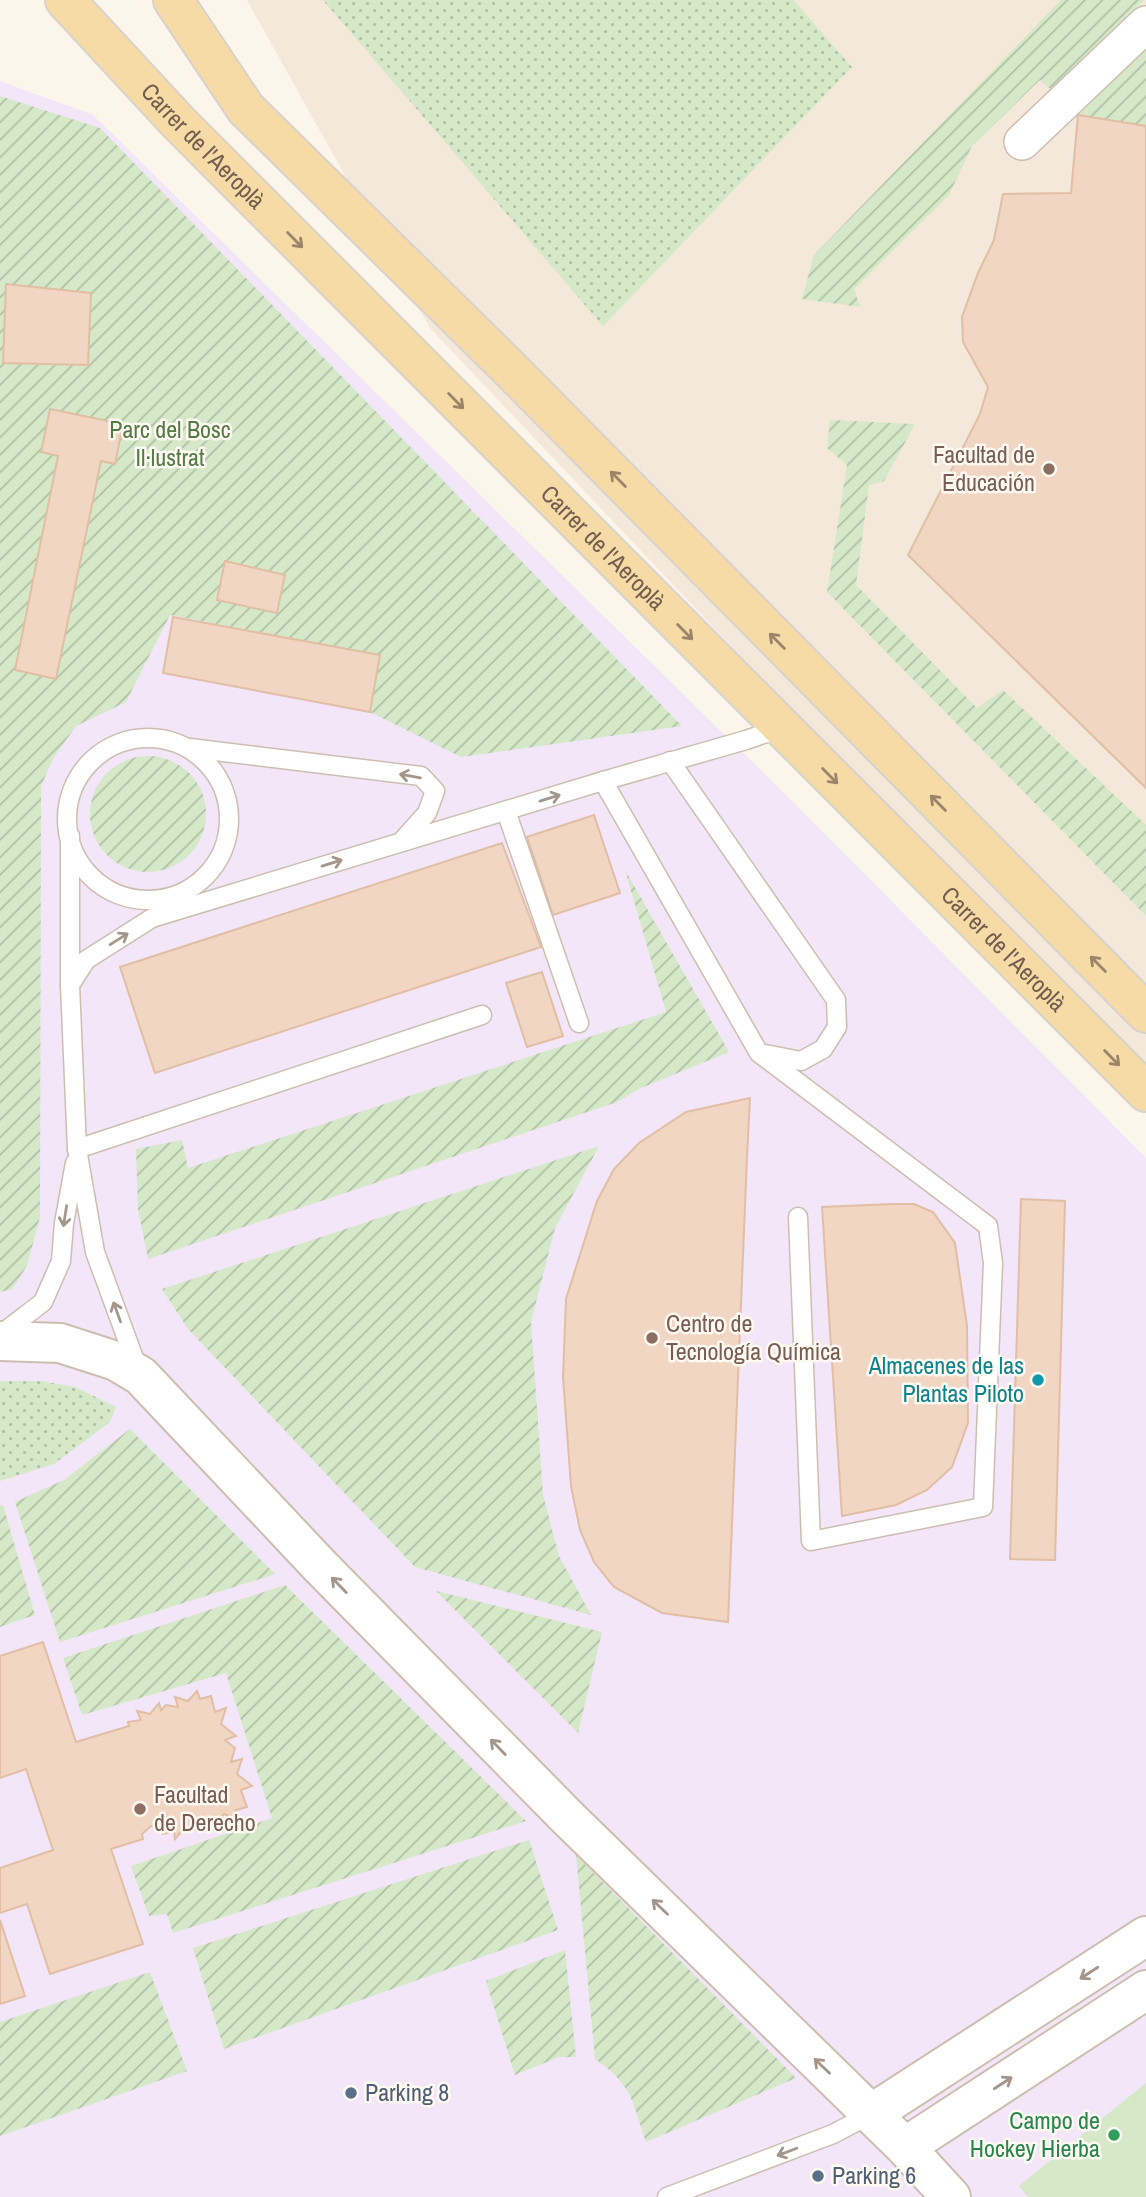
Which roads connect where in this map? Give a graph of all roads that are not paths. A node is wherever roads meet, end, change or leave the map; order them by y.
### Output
1 (36, 0) edge
2 (65, 0) edge
3 (173, 0) edge
4 (1146, 24) edge
5 (178, 122) junction
6 (1022, 142) dead end
7 (782, 727) junction
8 (190, 748) junction
9 (670, 761) junction
10 (603, 781) junction
11 (506, 811) junction
12 (70, 836) junction
13 (401, 842) junction
14 (70, 985) junction
15 (1146, 1013) edge
16 (482, 1014) dead end
17 (579, 1023) dead end
18 (759, 1053) junction
19 (1146, 1093) edge
20 (77, 1149) junction
21 (798, 1217) dead end
22 (0, 1335) edge
23 (0, 1342) edge
24 (141, 1376) junction
25 (1146, 1936) edge
26 (1146, 1990) edge
27 (871, 2114) junction
28 (905, 2147) junction
29 (667, 2197) edge
30 (951, 2197) edge

1 - 5 main road
2 - 5 main road, Carrer de l'Aeroplà
15 -> 3 main road
4 - 6 street
5 -> 7 main road, Carrer de l'Aeroplà
7 - 9 lane
7 -> 19 main road, Carrer de l'Aeroplà
8 - 12 lane
8 - 12 lane
13 -> 8 lane
9 - 10 lane
9 - 18 lane
11 -> 10 lane
10 - 18 lane
11 - 13 lane
11 - 17 lane
12 - 14 lane
14 -> 13 lane
14 - 20 lane
16 - 20 lane
18 - 21 lane
20 -> 22 lane
24 -> 20 lane
23 - 24 street
27 -> 24 street
25 -> 27 street
28 -> 26 street
27 - 28 street
27 -> 29 lane
28 - 30 street

